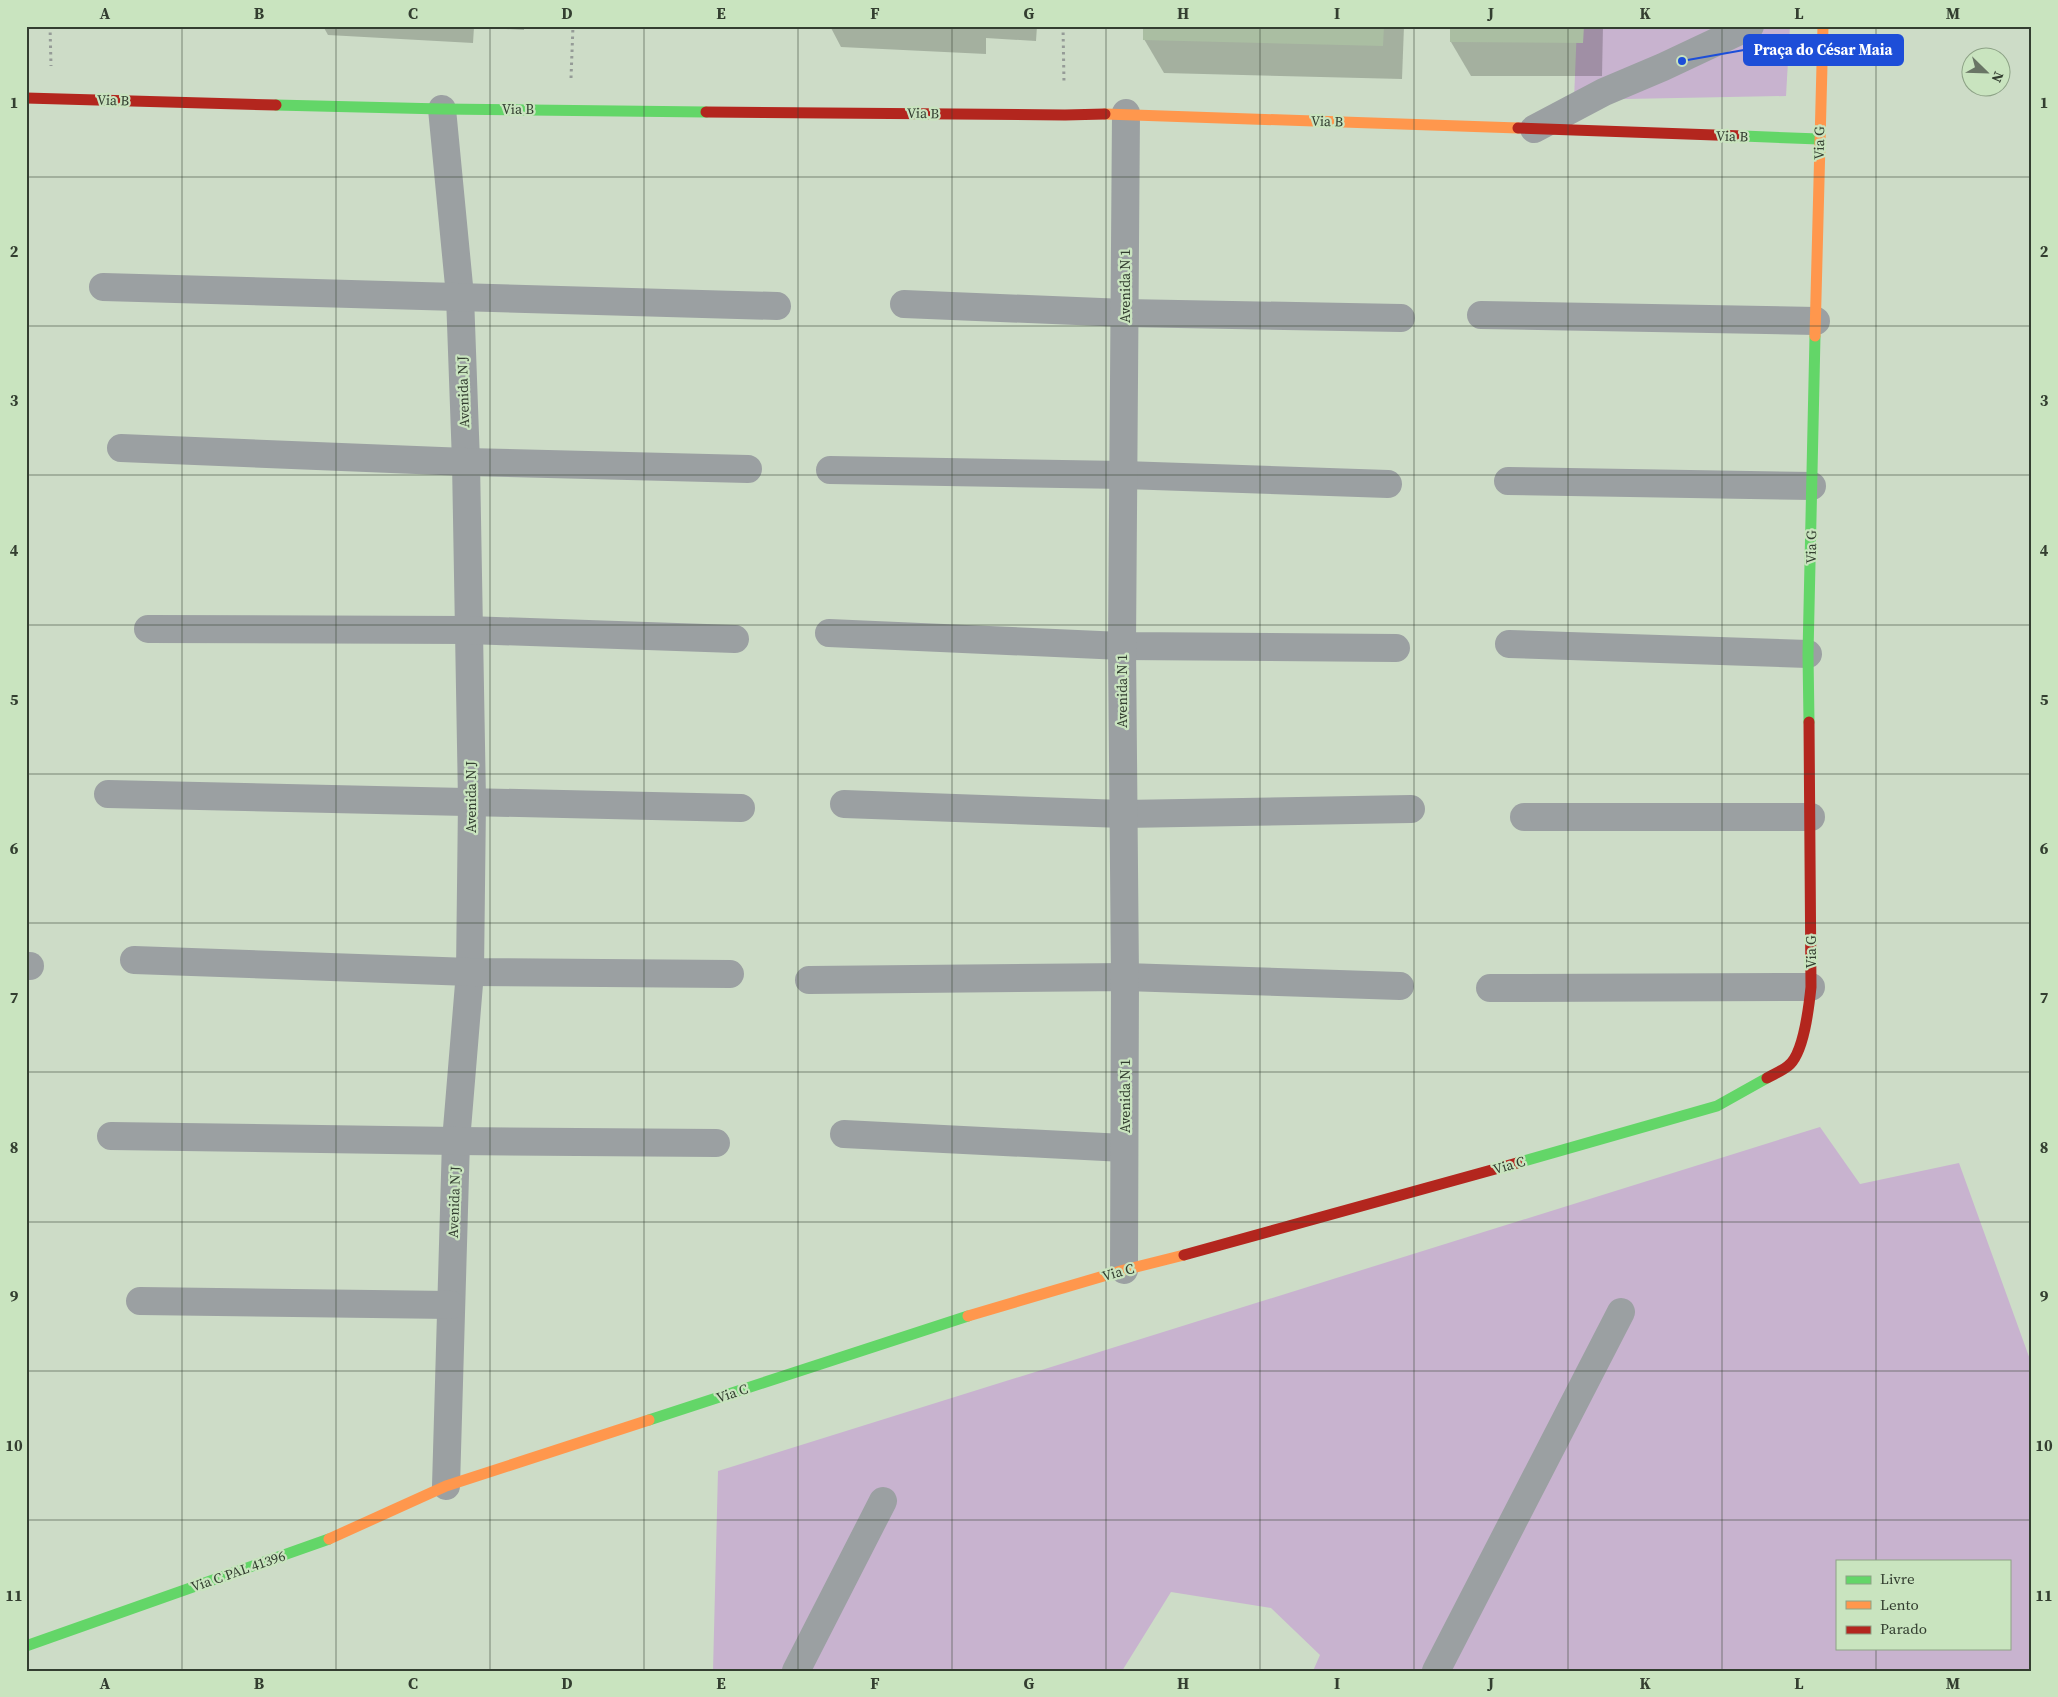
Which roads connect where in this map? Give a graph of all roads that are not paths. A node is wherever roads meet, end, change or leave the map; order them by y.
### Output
1 (1750, 26) edge
2 (1823, 26) edge
3 (26, 98) edge
4 (442, 109) junction
5 (1126, 113) junction
6 (1534, 129) junction
7 (1819, 139) junction
8 (103, 287) dead end
9 (460, 296) junction
10 (904, 304) dead end
11 (777, 306) dead end
12 (1125, 313) junction
13 (1481, 315) dead end
14 (1401, 318) dead end
15 (1816, 321) junction
16 (121, 448) dead end
17 (466, 462) junction
18 (748, 469) dead end
19 (830, 470) dead end
20 (1124, 475) junction
21 (1508, 481) dead end
22 (1388, 484) dead end
23 (1812, 486) junction
24 (148, 629) dead end
25 (468, 630) junction
26 (829, 633) dead end
27 (735, 639) dead end
28 (1510, 644) dead end
29 (1122, 646) junction
30 (1396, 648) dead end
31 (1808, 654) junction
32 (108, 794) dead end
33 (472, 801) junction
34 (844, 804) dead end
35 (741, 808) dead end
36 (1411, 809) dead end
37 (1123, 814) junction
38 (1524, 817) dead end
39 (1811, 817) junction
40 (134, 960) dead end
41 (470, 972) junction
42 (730, 974) dead end
43 (1125, 977) junction
44 (809, 980) dead end
45 (1400, 986) dead end
46 (1811, 987) junction
47 (1490, 988) dead end
48 (1790, 1065) joint
49 (844, 1134) dead end
50 (111, 1136) dead end
51 (456, 1142) junction
52 (716, 1143) dead end
53 (1124, 1148) junction
54 (1124, 1270) junction
55 (140, 1301) dead end
56 (451, 1305) junction
57 (1621, 1312) dead end
58 (446, 1486) junction
59 (883, 1501) dead end
60 (26, 1646) edge
61 (796, 1671) edge
62 (1436, 1671) edge

1 - 6 street
2 - 7 street, Via G
3 - 4 street, Via B
4 - 5 street, Via B
4 - 9 street, Avenida N J
5 - 6 street, Via B
5 - 12 street, Avenida N 1
6 - 7 street, Via B
7 - 15 street, Via G
8 - 9 street
9 - 11 street
9 - 17 street, Avenida N J
10 - 12 street
12 - 14 street
12 - 20 street, Avenida N 1
13 - 15 street
15 - 23 street, Via G
16 - 17 street
17 - 18 street
17 - 25 street, Avenida N J
19 - 20 street
20 - 22 street
20 - 29 street, Avenida N 1
21 - 23 street
23 - 31 street, Via G
24 - 25 street
25 - 27 street
25 - 33 street, Avenida N J
26 - 29 street
28 - 31 street
29 - 30 street
29 - 37 street, Avenida N 1
31 - 39 street, Via G
32 - 33 street
33 - 35 street
33 - 41 street, Avenida N J
34 - 37 street
36 - 37 street
37 - 43 street, Avenida N 1
38 - 39 street
39 - 46 street, Via G
40 - 41 street
41 - 42 street
41 - 51 street, Avenida N J
43 - 44 street
43 - 45 street
43 - 53 street, Avenida N 1
46 - 47 street
46 - 48 street, Via G
48 - 54 street, Via C
49 - 53 street
50 - 51 street
51 - 52 street
51 - 56 street, Avenida N J
53 - 54 street, Avenida N 1
54 - 58 street, Via C
55 - 56 street
56 - 58 street, Avenida N J
57 - 62 street
58 - 60 street, Via C PAL 41396
59 - 61 street

